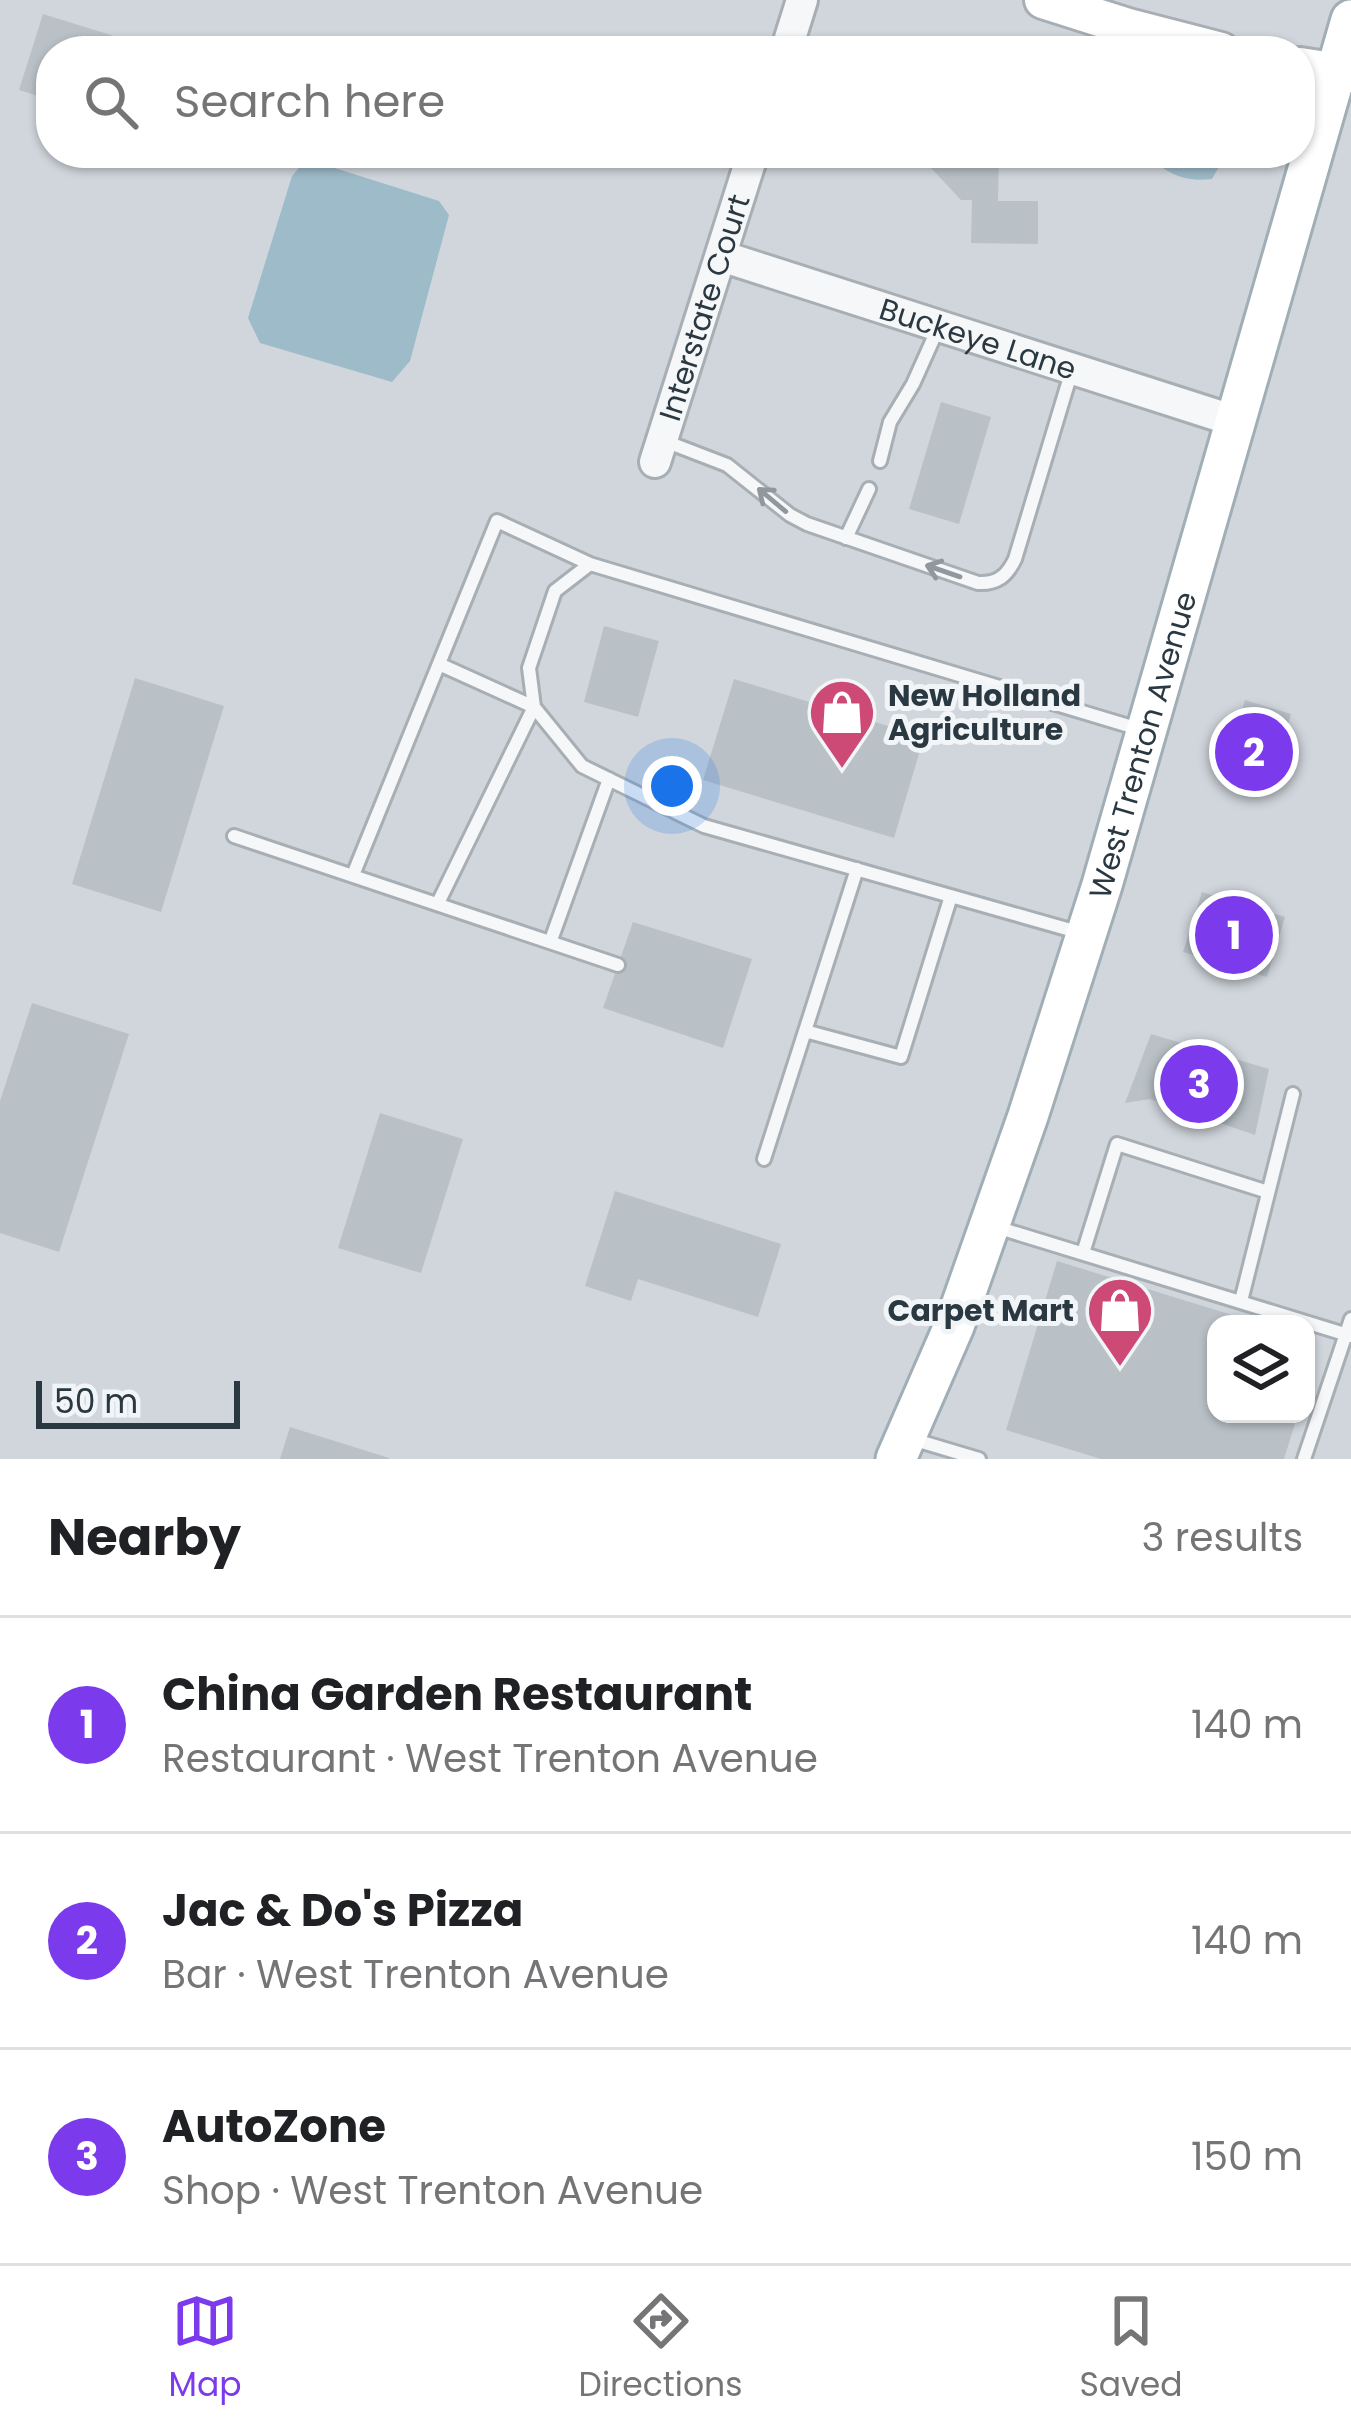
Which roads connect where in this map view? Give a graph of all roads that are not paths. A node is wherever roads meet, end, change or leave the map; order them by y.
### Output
1 (802, 0) edge
2 (1043, 0) edge
3 (1351, 20) edge
4 (791, 36) edge
5 (1163, 36) edge
6 (1329, 70) edge
7 (1315, 122) edge
8 (749, 168) edge
9 (1303, 168) edge
10 (721, 256) junction
11 (939, 326) junction
12 (1072, 369) junction
13 (1235, 421) junction
14 (659, 451) joint
15 (880, 460) dead end
16 (869, 489) dead end
17 (846, 538) junction
18 (590, 564) junction
19 (439, 664) junction
20 (534, 707) junction
21 (1146, 731) junction
22 (609, 779) junction
23 (234, 836) dead end
24 (856, 869) junction
25 (352, 875) junction
26 (951, 896) junction
27 (438, 903) junction
28 (1086, 935) junction
29 (551, 940) junction
30 (618, 964) dead end
31 (805, 1030) junction
32 (1293, 1094) dead end
33 (764, 1159) dead end
34 (1268, 1192) junction
35 (990, 1225) junction
36 (1083, 1253) junction
37 (1241, 1301) junction
38 (1351, 1318) edge
39 (1349, 1335) edge
40 (901, 1448) edge
41 (979, 1459) edge
42 (1304, 1459) edge

1 - 4 street
2 - 5 main road
3 - 6 main road, West Trenton Avenue
6 - 7 main road, West Trenton Avenue
8 - 10 street, Interstate Court
9 - 13 main road, West Trenton Avenue
10 - 11 street, Buckeye Lane
10 - 14 street, Interstate Court
11 - 12 street, Buckeye Lane
11 - 15 lane
12 - 13 street, Buckeye Lane
12 -> 17 lane
13 - 21 main road, West Trenton Avenue
17 -> 14 lane
16 - 17 lane
18 - 19 lane
18 - 20 lane
18 - 21 lane
19 - 20 lane
19 - 25 lane
20 - 22 lane
20 - 27 lane
21 - 28 main road, West Trenton Avenue
22 - 24 lane
22 - 29 lane
23 - 25 lane
24 - 26 lane
24 - 31 lane
25 - 27 lane
26 - 28 lane
26 - 31 lane
27 - 29 lane
28 - 35 main road, West Trenton Avenue
29 - 30 lane
31 - 33 lane
32 - 34 lane
34 - 36 lane
34 - 37 lane
35 - 36 lane
35 - 40 main road, West Trenton Avenue
36 - 37 lane
37 - 39 lane
38 - 39 lane
39 - 42 lane
40 - 41 lane

